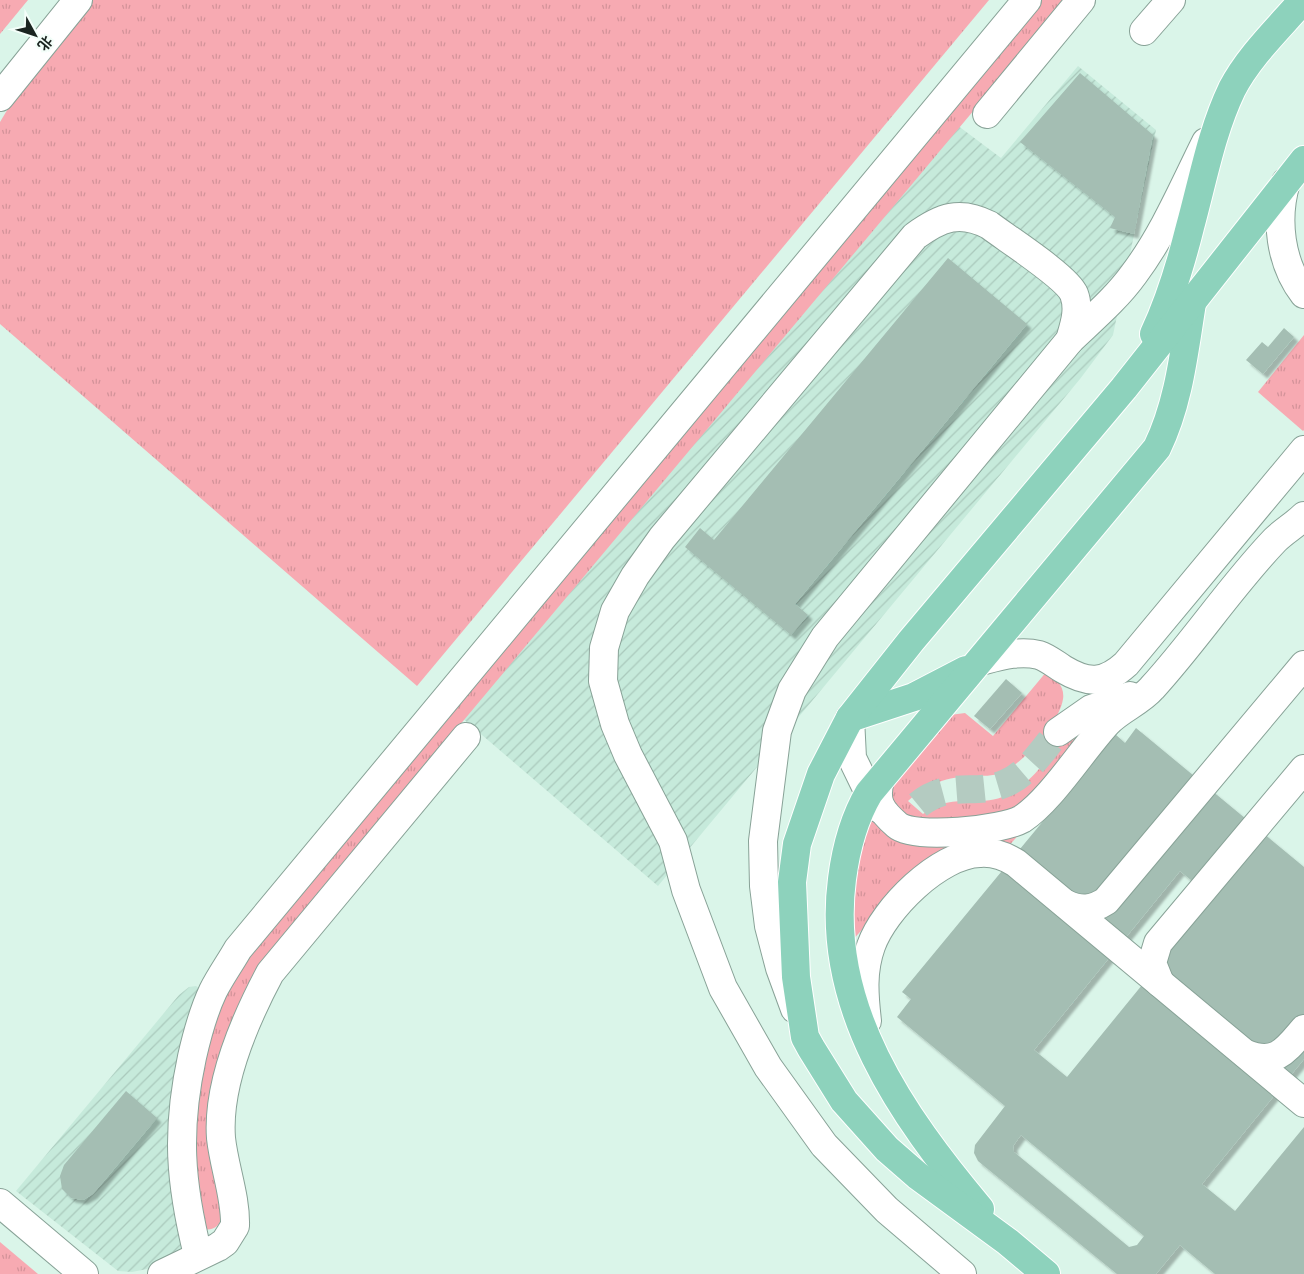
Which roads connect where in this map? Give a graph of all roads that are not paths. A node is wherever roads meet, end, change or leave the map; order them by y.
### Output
1 (78, 0) edge
2 (1027, 0) edge
3 (1081, 0) edge
4 (1171, 0) edge
5 (1303, 0) edge
6 (1144, 31) dead end
7 (0, 97) edge
8 (1224, 106) junction
9 (987, 114) dead end
10 (1304, 160) edge
11 (1286, 182) junction
12 (1304, 294) edge
13 (1192, 302) junction
14 (1070, 340) junction
15 (1124, 388) junction
16 (1299, 463) edge
17 (1304, 516) edge
18 (981, 661) junction
19 (1304, 665) edge
20 (1063, 669) junction
21 (1151, 690) junction
22 (850, 718) junction
23 (466, 736) dead end
24 (1304, 769) edge
25 (877, 794) junction
26 (1066, 904) junction
27 (1160, 983) junction
28 (1304, 1029) edge
29 (806, 1037) junction
30 (868, 1043) junction
31 (1246, 1054) junction
32 (1304, 1103) edge
33 (0, 1202) edge
34 (1008, 1242) junction
35 (198, 1255) junction
36 (84, 1274) edge
37 (162, 1274) edge
38 (962, 1274) edge
39 (1046, 1274) edge

1 - 7 street
2 - 35 street
3 - 9 street
4 - 6 street
5 - 8 main road
8 - 14 street
8 - 15 main road
10 - 11 main road
11 - 12 street
11 - 13 main road
13 - 15 main road
13 - 18 main road
14 - 29 street
14 - 38 street
15 - 22 main road
16 - 20 street
17 - 21 street
18 - 20 street
18 - 22 main road
18 - 25 main road
19 - 26 street
20 - 21 street
21 - 25 street
22 - 25 street
22 - 29 main road
23 - 35 street
24 - 27 street
25 - 30 main road
26 - 27 street
26 - 30 street
27 - 31 street
28 - 31 street
29 - 34 main road
30 - 34 main road
31 - 32 street
33 - 36 street
34 - 39 main road
35 - 37 street

